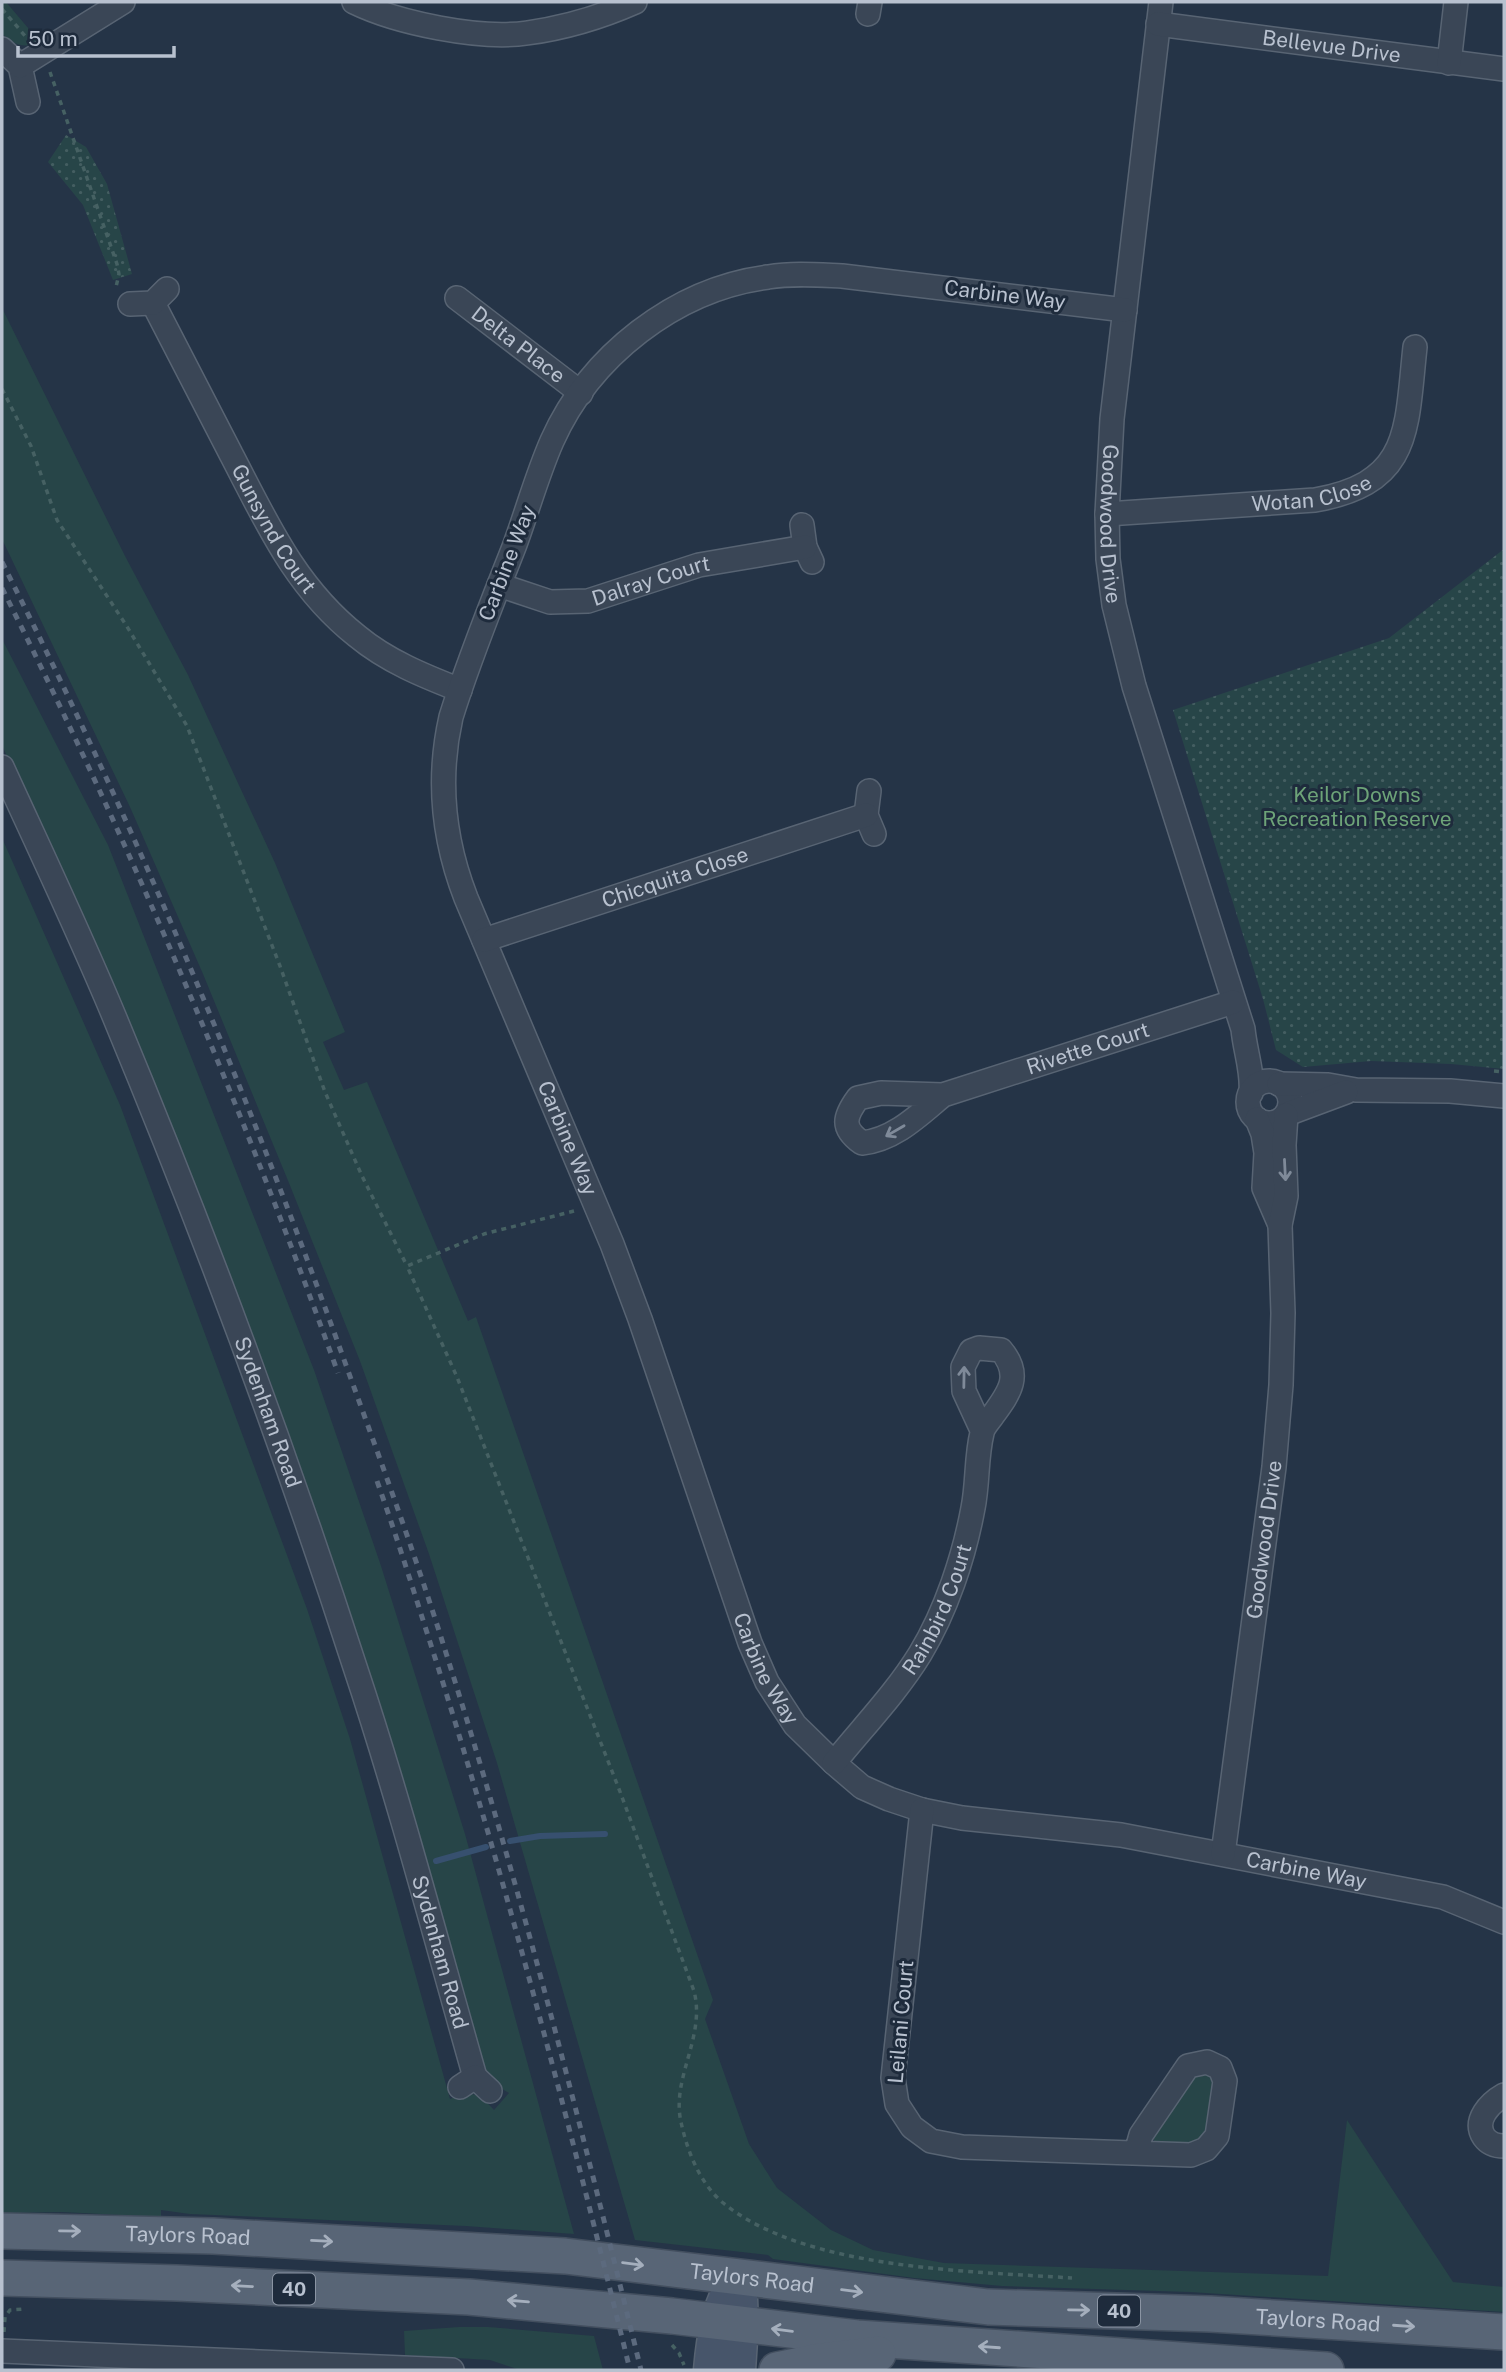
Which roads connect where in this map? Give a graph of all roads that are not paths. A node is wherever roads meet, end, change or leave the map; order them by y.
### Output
1 (123, 2) edge
2 (354, 2) edge
3 (633, 2) edge
4 (1456, 2) edge
5 (1159, 13) edge
6 (2, 49) edge
7 (30, 60) junction
8 (1449, 62) junction
9 (1504, 69) edge
10 (28, 102) dead end
11 (457, 298) dead end
12 (130, 304) road end
13 (1125, 310) junction
14 (1415, 347) dead end
15 (580, 393) junction
16 (1107, 514) junction
17 (806, 545) dead end
18 (499, 584) junction
19 (460, 690) junction
20 (2, 767) edge
21 (869, 792) dead end
22 (484, 940) junction
23 (1233, 1002) junction
24 (1243, 1029) junction
25 (1278, 1083) junction
26 (1356, 1090) junction
27 (1251, 1093) junction
28 (943, 1095) dead end
29 (1504, 1096) edge
30 (1286, 1114) junction
31 (1257, 1119) junction
32 (1280, 1225) junction
33 (982, 1430) dead end
34 (834, 1763) junction
35 (922, 1810) junction
36 (1223, 1854) junction
37 (1504, 1919) edge
38 (475, 2085) dead end
39 (1504, 2095) edge
40 (1504, 2146) edge
41 (1136, 2153) junction
42 (2, 2231) edge
43 (736, 2276) junction
44 (2, 2278) edge
45 (132, 2281) junction
46 (2, 2299) edge
47 (729, 2323) junction
48 (1504, 2332) edge
49 (947, 2345) junction
50 (2, 2351) edge
51 (452, 2370) edge
52 (710, 2370) edge
53 (739, 2370) edge
54 (776, 2370) edge
55 (1326, 2370) edge

1 - 7 street
2 - 3 street
4 - 8 street
5 - 8 street, Bellevue Drive
5 - 13 street, Goodwood Drive
6 - 7 street
7 - 10 street
8 - 9 street, Bellevue Drive
11 - 15 street, Delta Place
12 - 19 street, Gunsynd Court
13 - 15 street, Carbine Way
13 - 16 street, Goodwood Drive
14 - 16 street, Wotan Close
15 - 18 street, Carbine Way
16 - 23 street, Goodwood Drive
17 - 18 street, Dalray Court
18 - 19 street, Carbine Way
19 - 22 street, Carbine Way
20 - 38 street, Sydenham Road
21 - 22 street, Chicquita Close
22 - 34 street, Carbine Way
23 - 24 street, Goodwood Drive
23 - 28 street, Rivette Court
24 - 25 street, Goodwood Drive
24 - 27 street, Goodwood Drive
25 - 26 street
25 - 27 street
25 - 30 street
26 - 29 street
26 - 30 street
27 - 31 street
30 - 31 street
30 -> 32 street, Goodwood Drive
31 - 32 street, Goodwood Drive
32 - 36 street, Goodwood Drive
33 - 34 street, Rainbird Court
34 - 35 street, Carbine Way
35 - 36 street, Carbine Way
35 - 41 street, Leilani Court
36 - 37 street, Carbine Way
39 - 40 street
41 - 41 street, Leilani Court
42 -> 43 main road, Taylors Road / 40
43 - 47 street
43 -> 48 main road, Taylors Road / 40
44 - 45 main road, 40
45 - 46 main road
47 -> 45 main road, 40
49 -> 47 main road, 40
47 - 52 street
47 - 53 street
49 - 54 main road
55 -> 49 main road, 40
50 - 51 street

